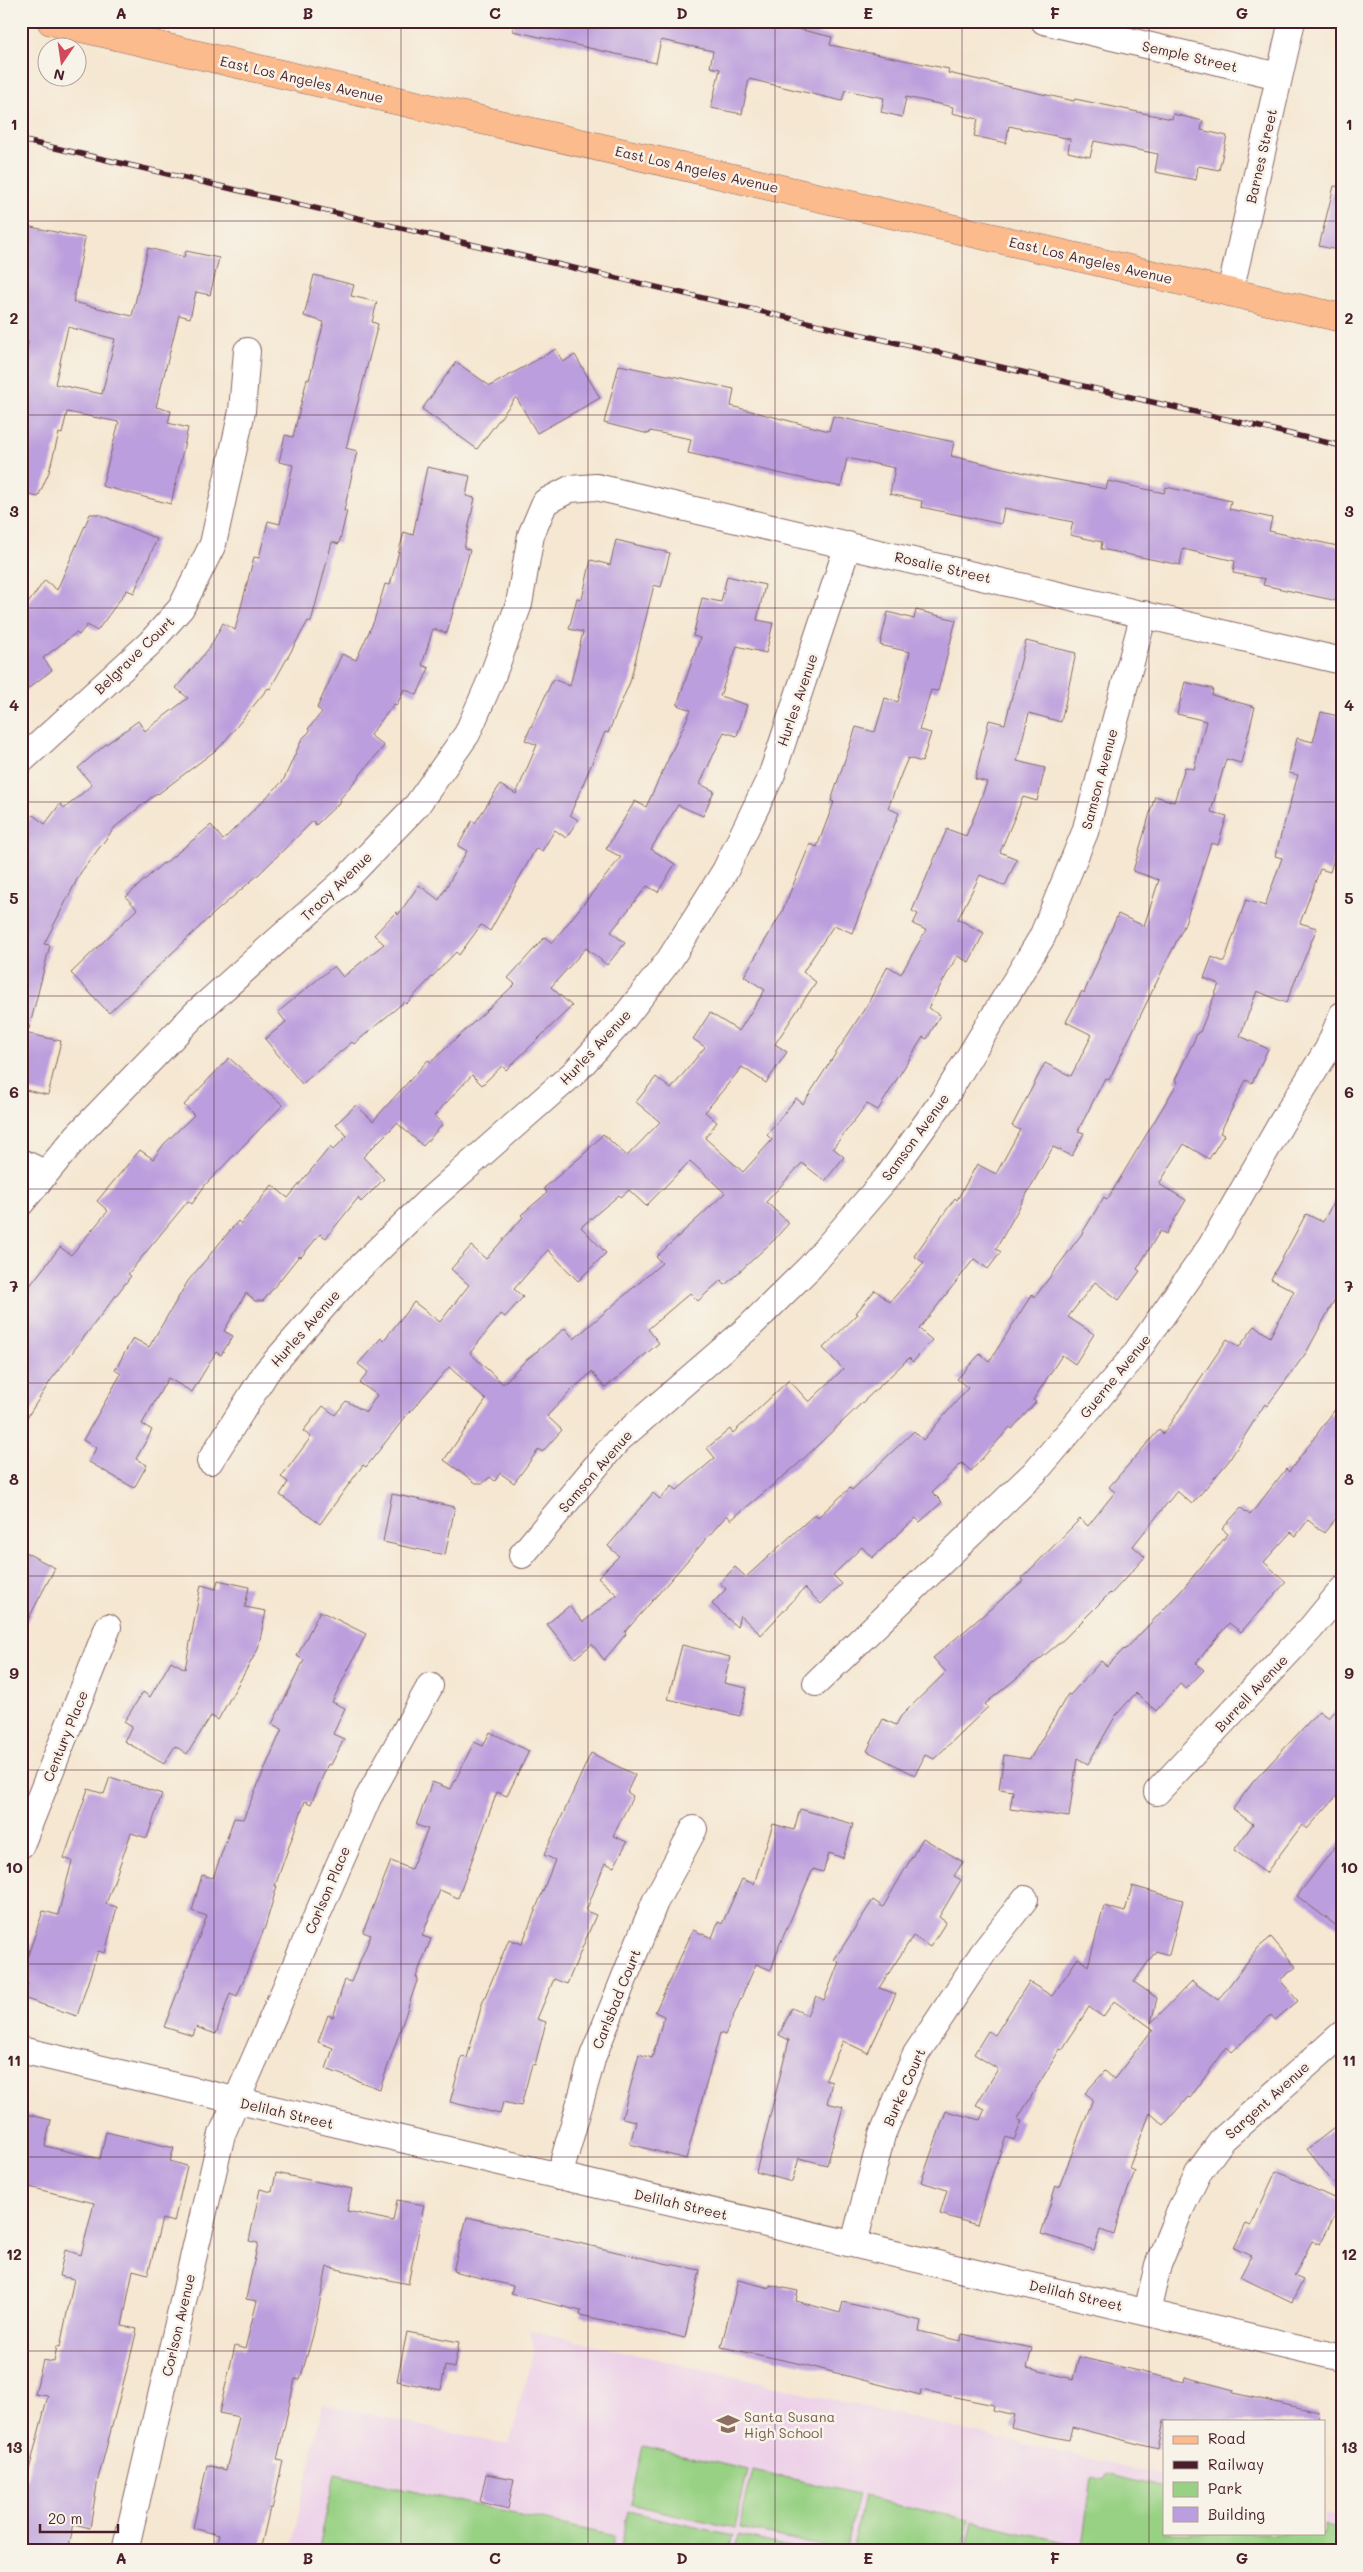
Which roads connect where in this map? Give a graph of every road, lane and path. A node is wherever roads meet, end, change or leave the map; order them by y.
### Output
1 (52, 21) edge
2 (1044, 21) edge
3 (1292, 21) edge
4 (1279, 76) junction
5 (1230, 292) junction
6 (1342, 318) edge
7 (247, 350) dead end
8 (545, 502) joint
9 (848, 545) junction
10 (1144, 614) junction
11 (1342, 661) edge
12 (21, 761) edge
13 (1342, 1015) edge
14 (21, 1162) edge
15 (45, 1173) junction
16 (21, 1203) edge
17 (210, 1461) dead end
18 (522, 1555) dead end
19 (1342, 1590) edge
20 (108, 1627) dead end
21 (816, 1683) dead end
22 (430, 1686) dead end
23 (1157, 1792) dead end
24 (694, 1829) dead end
25 (21, 1845) edge
26 (1025, 1899) dead end
27 (1342, 2034) edge
28 (21, 2050) edge
29 (237, 2101) junction
30 (559, 2177) junction
31 (854, 2243) junction
32 (1147, 2312) junction
33 (1342, 2358) edge
34 (125, 2551) edge

1 - 5 main road, East Los Angeles Avenue
2 - 4 street, Semple Street
3 - 4 street, Barnes Street
4 - 5 street, Barnes Street
5 - 6 main road, East Los Angeles Avenue
7 - 12 street, Belgrave Court
8 - 9 street, Rosalie Street
8 - 15 street, Tracy Avenue
9 - 10 street, Rosalie Street
9 - 17 street, Hurles Avenue
10 - 11 street, Rosalie Street
10 - 18 street, Samson Avenue
13 - 21 street, Guerne Avenue
14 - 15 street
15 - 16 street, Tracy Avenue
19 - 23 street, Burrell Avenue
20 - 25 street, Century Place
22 - 29 street, Corlson Place
24 - 30 street, Carlsbad Court
26 - 31 street, Burke Court
27 - 32 street, Sargent Avenue
28 - 29 street, Delilah Street
29 - 30 street, Delilah Street
29 - 34 street, Corlson Avenue
30 - 31 street, Delilah Street
31 - 32 street, Delilah Street
32 - 33 street, Delilah Street

